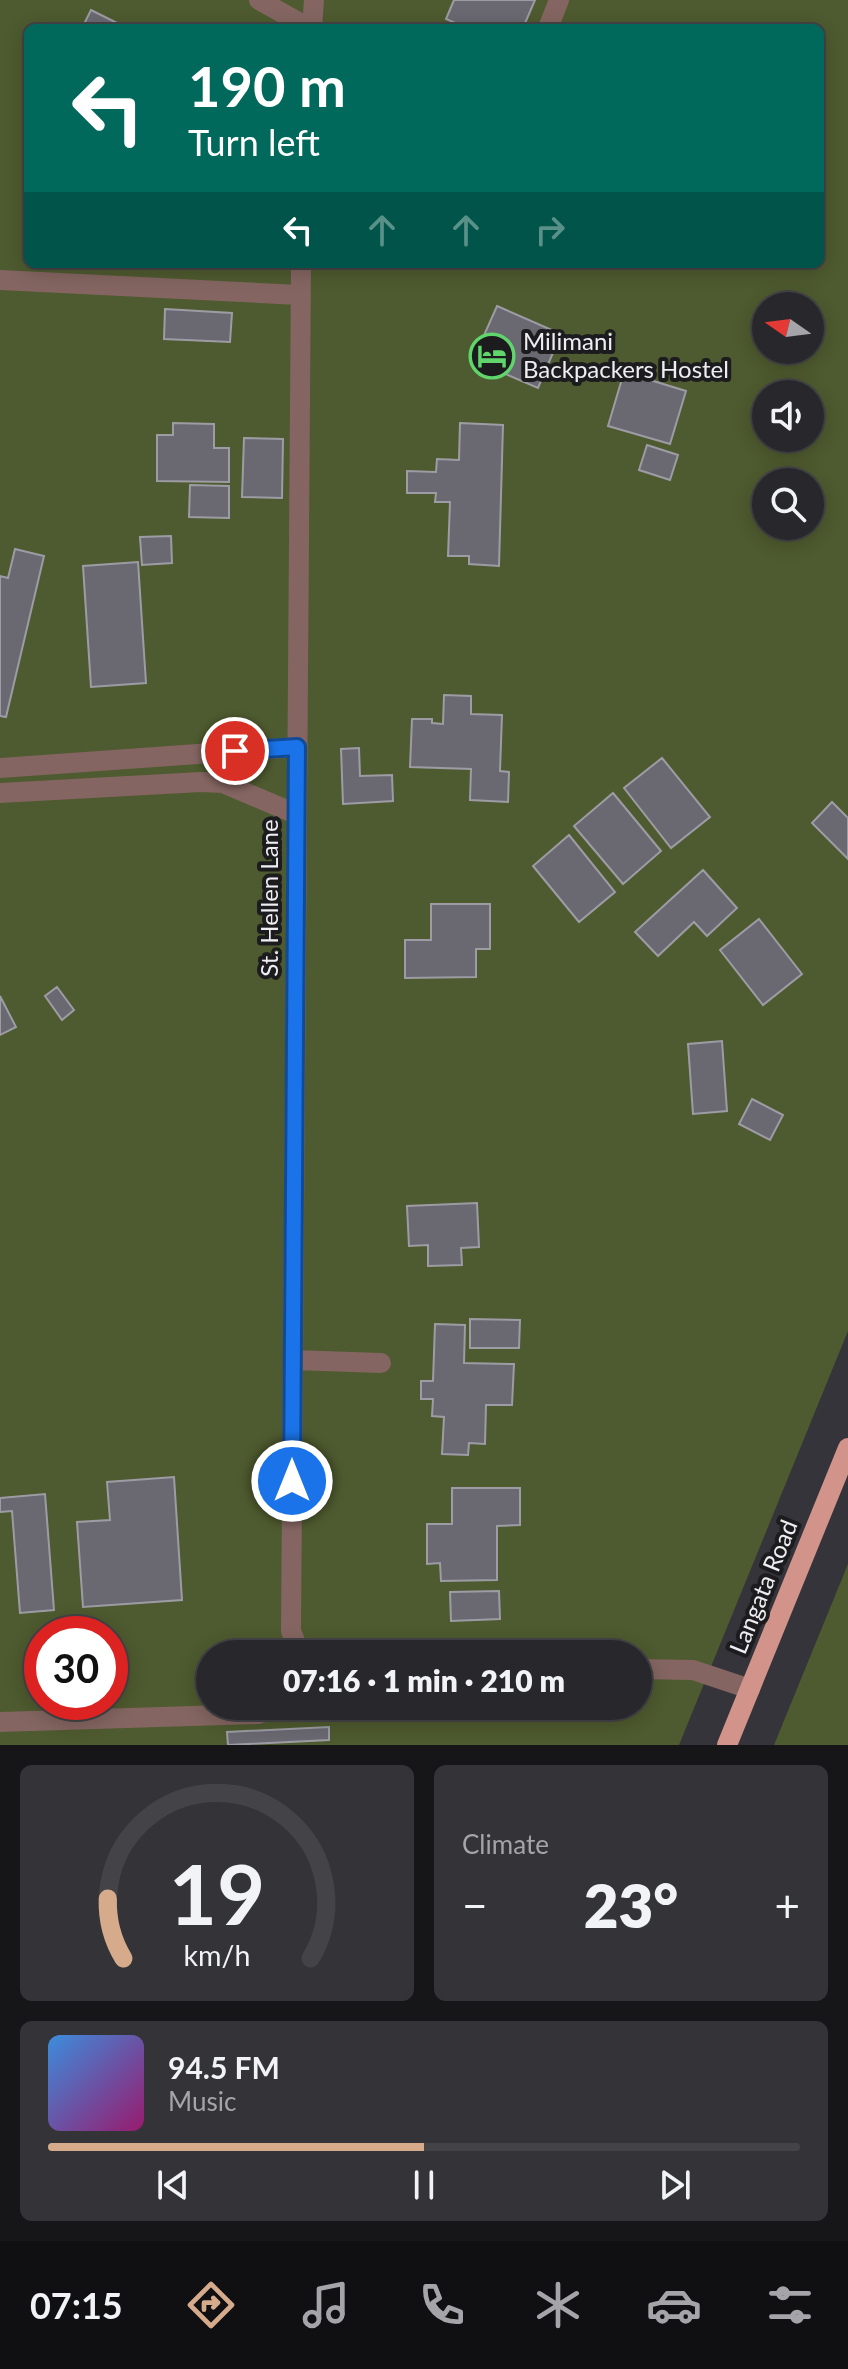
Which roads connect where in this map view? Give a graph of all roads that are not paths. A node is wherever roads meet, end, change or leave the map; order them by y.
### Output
1 (259, 0) edge
2 (314, 0) edge
3 (559, 0) edge
4 (304, 24) edge
5 (311, 24) edge
6 (550, 24) edge
7 (301, 268) edge
8 (0, 280) edge
9 (299, 295) junction
10 (297, 747) junction
11 (0, 768) edge
12 (0, 793) edge
13 (296, 814) junction
14 (293, 1360) junction
15 (381, 1363) dead end
16 (848, 1448) edge
17 (295, 1640) edge
18 (652, 1669) edge
19 (750, 1689) junction
20 (196, 1716) edge
21 (0, 1722) edge
22 (727, 1745) edge

1 - 4 street
2 - 5 street
3 - 6 street
7 - 9 street, St. Hellen Lane
8 - 9 street
9 - 10 street, St. Hellen Lane
10 - 11 street
10 - 13 street, St. Hellen Lane
12 - 13 street
13 - 14 street, St. Hellen Lane
14 - 15 street
14 - 17 street, St. Hellen Lane
16 - 19 main road, Langata Road
18 - 19 street
19 - 22 main road, Langata Road
20 - 21 street

